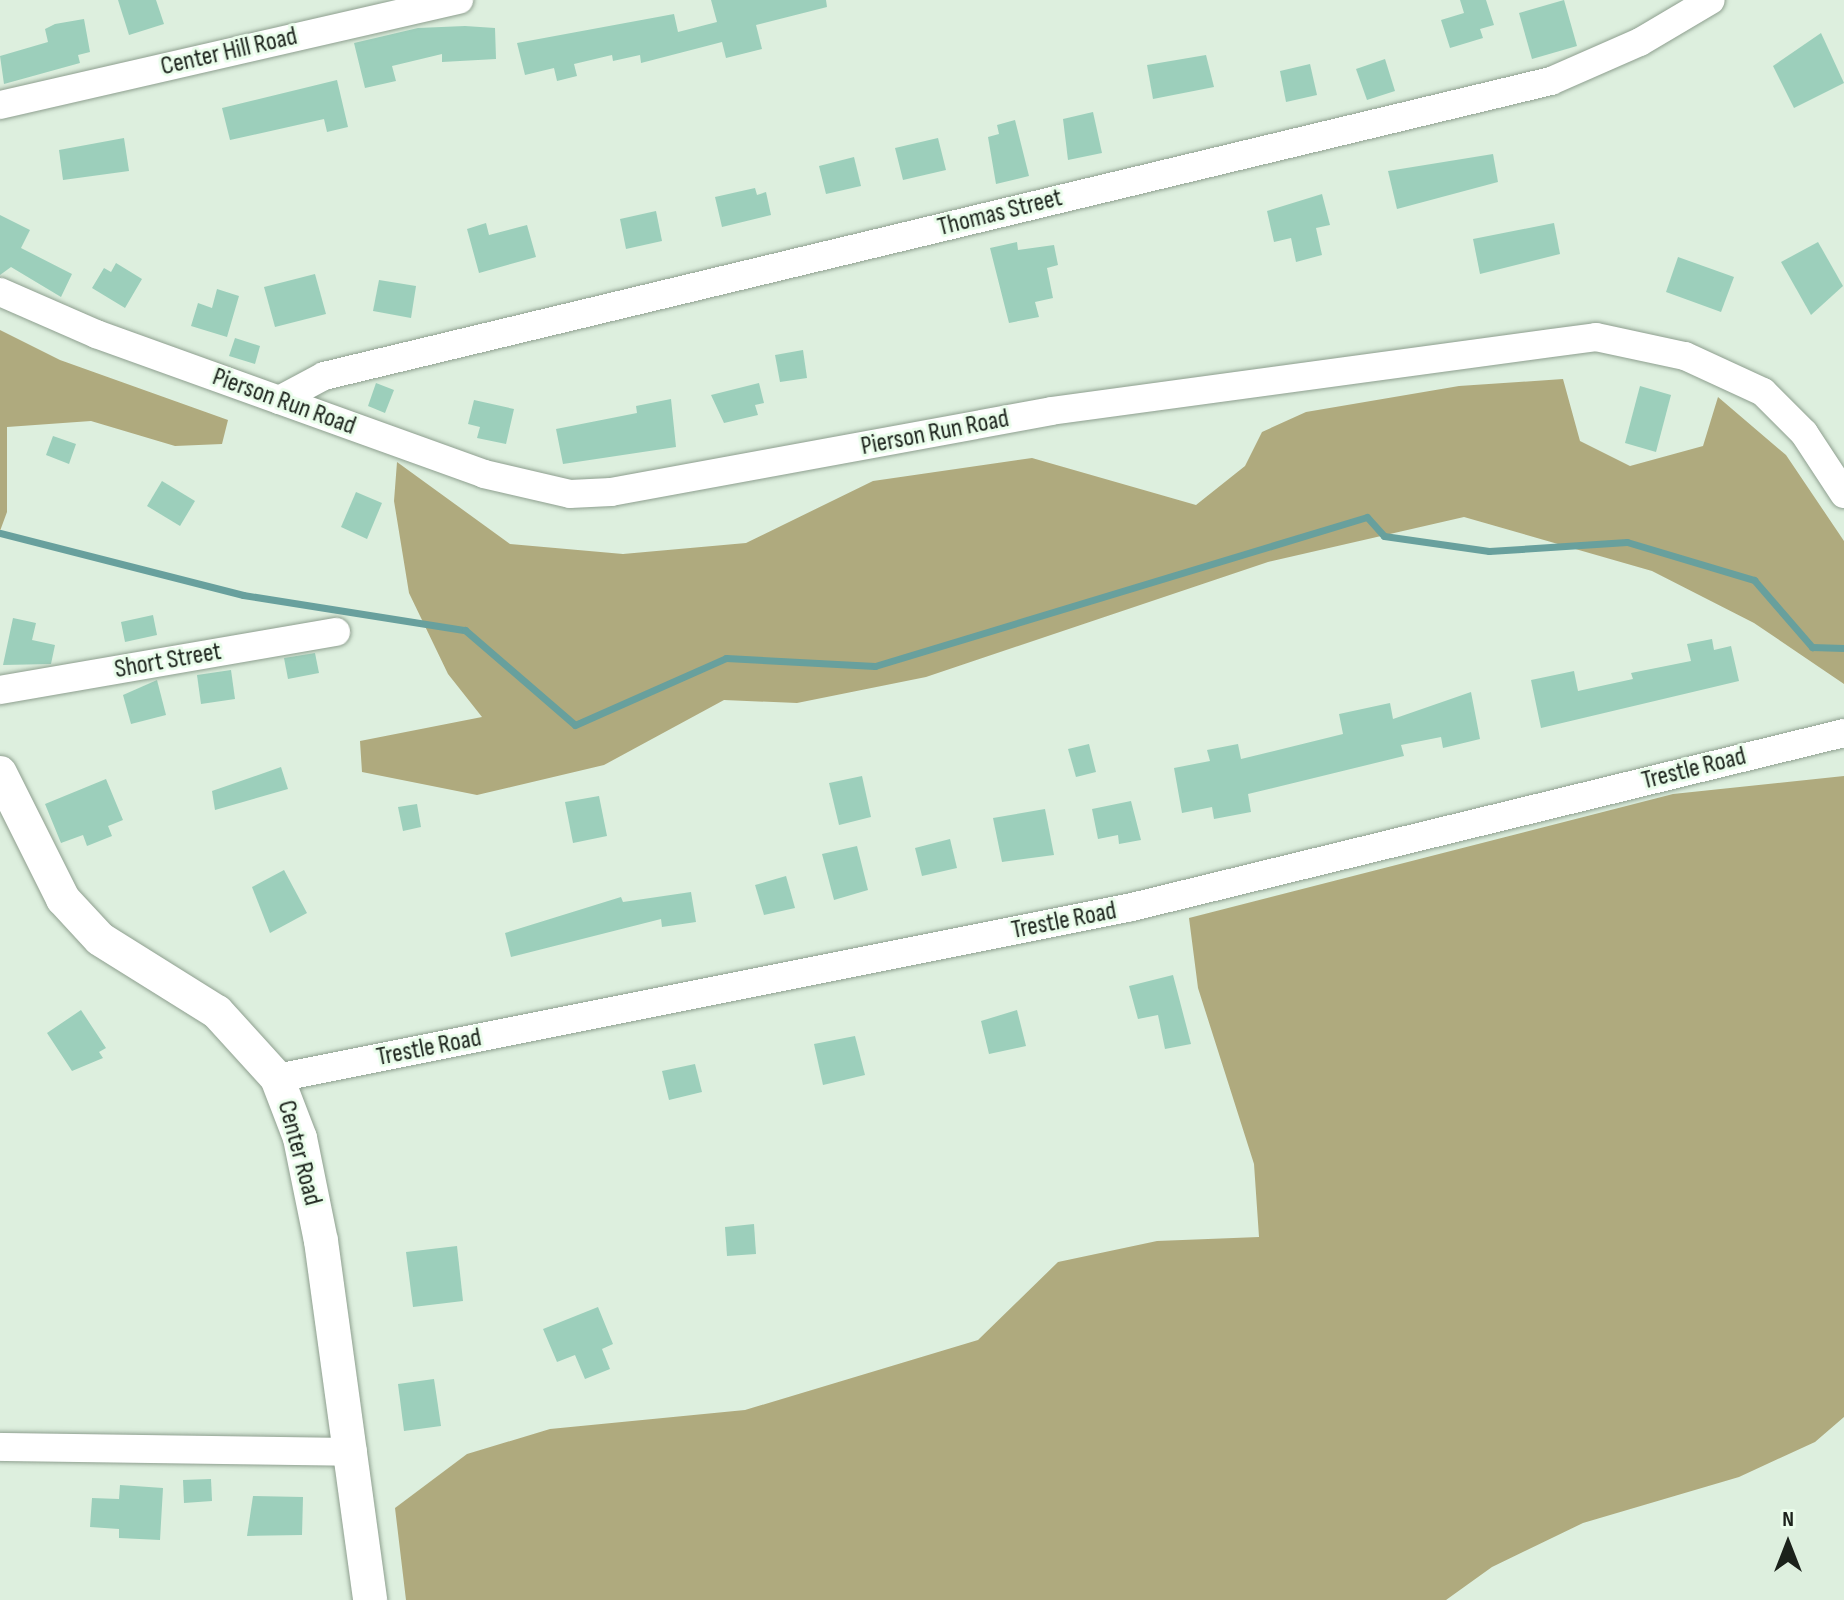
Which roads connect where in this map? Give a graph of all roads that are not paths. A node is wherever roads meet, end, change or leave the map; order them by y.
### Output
1 (459, 0) edge
2 (1711, 0) edge
3 (0, 105) edge
4 (0, 292) edge
5 (279, 400) junction
6 (1844, 494) edge
7 (336, 632) dead end
8 (0, 690) edge
9 (1844, 733) edge
10 (0, 773) edge
11 (277, 1078) junction
12 (0, 1447) edge
13 (353, 1452) junction
14 (370, 1600) edge

1 - 3 street, Center Hill Road
2 - 5 street, Thomas Street
4 - 5 street, Pierson Run Road
5 - 6 street, Pierson Run Road
7 - 8 street, Short Street
9 - 11 street, Trestle Road
10 - 11 main road, Center Road
11 - 13 main road, Center Road
12 - 13 street
13 - 14 main road, Center Road

